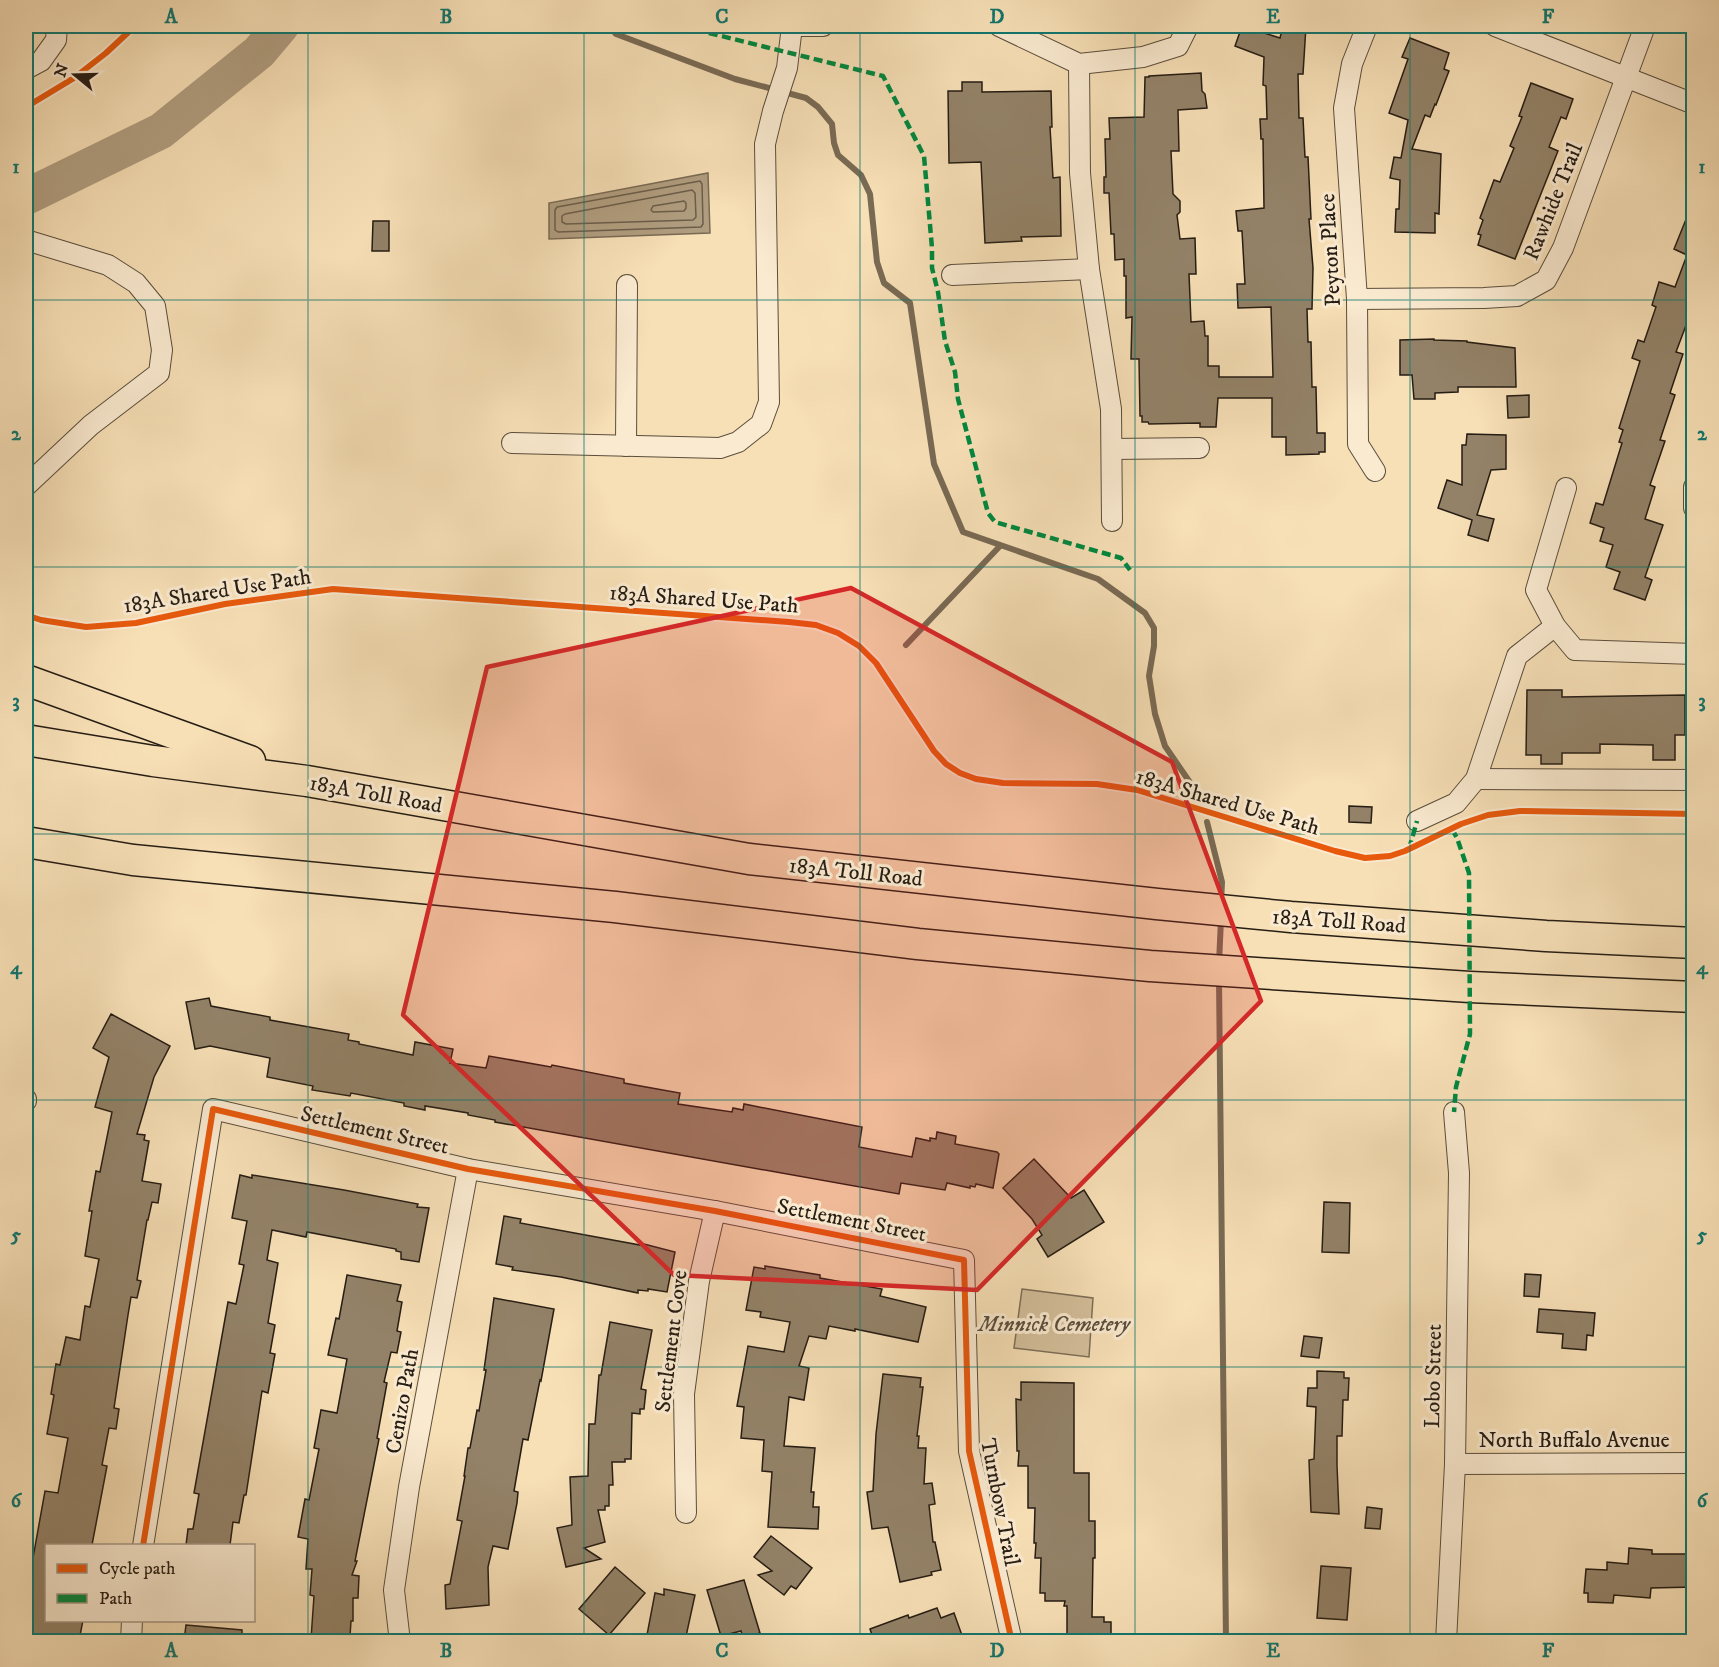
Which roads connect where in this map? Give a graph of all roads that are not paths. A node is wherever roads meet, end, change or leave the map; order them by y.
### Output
1 (57, 26) edge
2 (792, 26) edge
3 (823, 26) edge
4 (999, 26) edge
5 (1188, 26) edge
6 (1367, 26) edge
7 (1645, 26) edge
8 (1502, 27) edge
9 (1079, 64) junction
10 (26, 69) edge
11 (1625, 77) junction
12 (1694, 104) edge
13 (26, 240) edge
14 (1089, 269) junction
15 (952, 275) dead end
16 (627, 285) dead end
17 (1357, 299) junction
18 (512, 443) dead end
19 (626, 446) junction
20 (1199, 448) dead end
21 (1112, 449) junction
22 (1375, 471) dead end
23 (26, 486) edge
24 (1566, 488) dead end
25 (1694, 488) edge
26 (1694, 508) edge
27 (1112, 521) dead end
28 (1555, 626) junction
29 (1694, 654) edge
30 (26, 680) edge
31 (26, 740) edge
32 (1476, 779) junction
33 (1694, 780) edge
34 (307, 781) junction
35 (1417, 821) dead end
36 (26, 842) edge
37 (26, 858) edge
38 (133, 860) junction
39 (1694, 943) edge
40 (1694, 997) edge
41 (1454, 1112) dead end
42 (468, 1169) junction
43 (714, 1211) junction
44 (964, 1260) joint
45 (1694, 1462) edge
46 (1455, 1464) junction
47 (686, 1513) dead end
48 (143, 1544) edge
49 (132, 1622) edge
50 (131, 1641) edge
51 (400, 1641) edge
52 (1012, 1641) edge
53 (1446, 1641) edge

1 - 10 street
2 - 3 street
2 - 19 street
4 - 9 street
5 - 9 street
6 - 17 street, Peyton Place
7 - 11 street, Rawhide Trail
8 - 11 street
9 - 14 street
11 - 12 street
11 - 17 street, Rawhide Trail
13 - 23 street
14 - 15 street
14 - 21 street
16 - 19 street
17 - 22 street, Peyton Place
18 - 19 street
20 - 21 street
21 - 27 street
24 - 28 street
25 - 26 street
28 - 29 street
28 - 32 street
30 - 34 highway
31 - 34 highway, 183A Toll Road
32 - 33 street
32 - 35 street
34 - 39 highway, 183A Toll Road
36 - 38 highway
37 - 38 highway
38 - 40 highway
41 - 46 street, Lobo Street
42 - 43 street, Settlement Street
42 - 48 street, Settlement Street
42 - 51 street, Cenizo Path
43 - 44 street, Settlement Street
43 - 47 street, Settlement Cove
44 - 52 street, Turnbow Trail
45 - 46 street, North Buffalo Avenue
46 - 53 street, Lobo Street
49 - 50 street

